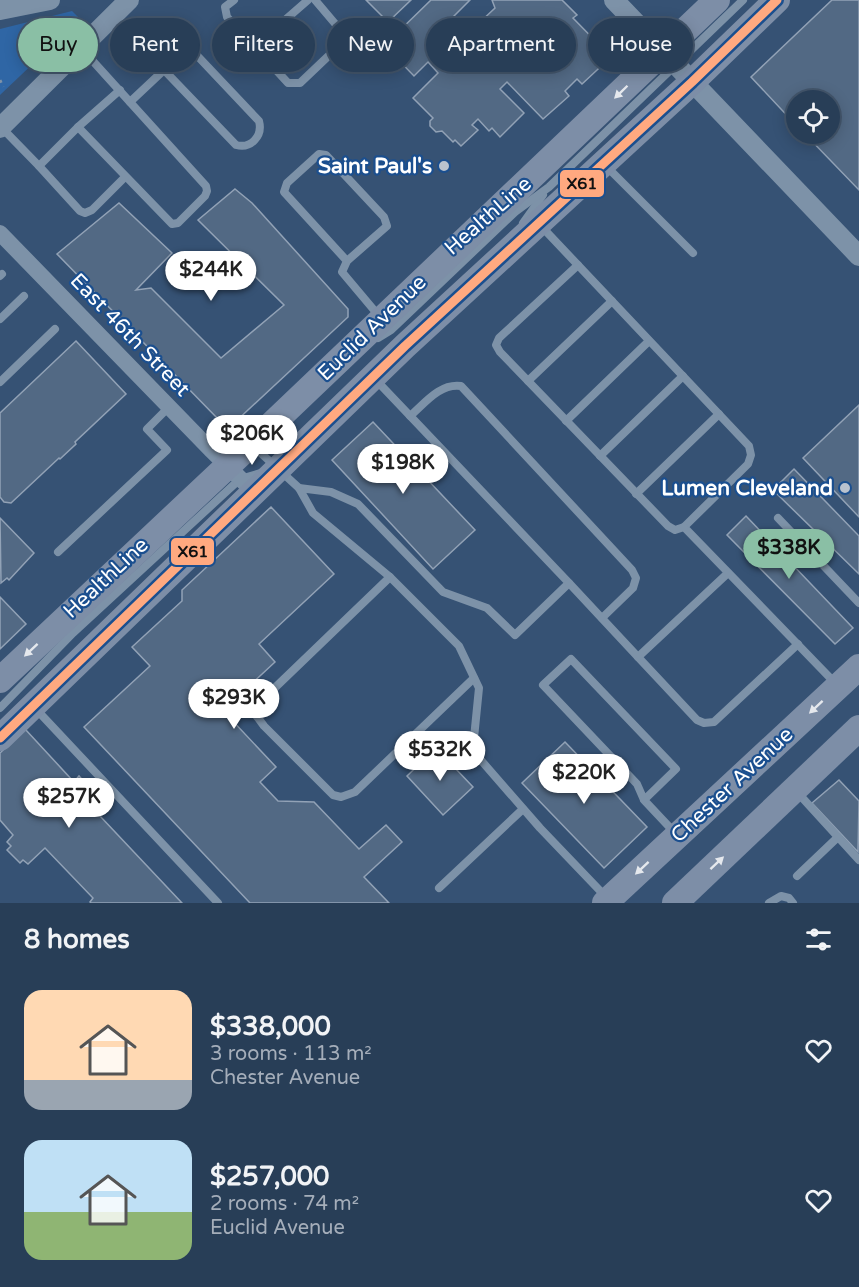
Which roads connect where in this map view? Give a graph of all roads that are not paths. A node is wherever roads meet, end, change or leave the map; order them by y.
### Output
1 (50, 0) edge
2 (129, 0) edge
3 (234, 0) edge
4 (308, 0) edge
5 (315, 0) edge
6 (614, 0) edge
7 (717, 0) edge
8 (742, 0) edge
9 (777, 0) edge
10 (0, 10) edge
11 (228, 18) edge
12 (287, 18) edge
13 (631, 18) edge
14 (98, 31) edge
15 (693, 40) edge
16 (693, 50) edge
17 (693, 55) edge
18 (98, 66) edge
19 (315, 69) edge
20 (164, 70) joint
21 (56, 72) edge
22 (162, 72) edge
23 (278, 72) edge
24 (312, 72) edge
25 (670, 72) edge
26 (671, 72) edge
27 (673, 72) edge
28 (683, 72) edge
29 (120, 90) junction
30 (130, 102) junction
31 (0, 127) edge
32 (78, 127) junction
33 (604, 164) junction
34 (39, 166) junction
35 (125, 177) junction
36 (549, 187) junction
37 (539, 224) junction
38 (0, 233) edge
39 (693, 253) dead end
40 (859, 256) edge
41 (347, 261) junction
42 (578, 265) junction
43 (485, 273) junction
44 (24, 296) dead end
45 (612, 301) junction
46 (0, 319) edge
47 (382, 319) junction
48 (55, 329) dead end
49 (649, 340) junction
50 (339, 360) junction
51 (373, 376) junction
52 (683, 376) junction
53 (528, 381) junction
54 (0, 382) edge
55 (169, 407) junction
56 (719, 414) junction
57 (410, 416) junction
58 (566, 421) junction
59 (600, 456) junction
60 (278, 468) junction
61 (243, 469) junction
62 (299, 488) junction
63 (636, 494) junction
64 (778, 518) dead end
65 (684, 526) junction
66 (58, 552) dead end
67 (728, 573) junction
68 (390, 577) junction
69 (569, 583) junction
70 (859, 603) edge
71 (602, 618) junction
72 (798, 645) junction
73 (638, 657) junction
74 (859, 668) edge
75 (474, 678) junction
76 (0, 680) edge
77 (839, 686) junction
78 (33, 706) junction
79 (0, 708) edge
80 (859, 728) edge
81 (0, 738) edge
82 (794, 790) junction
83 (644, 800) junction
84 (523, 809) junction
85 (677, 836) junction
86 (838, 837) junction
87 (859, 860) edge
88 (797, 876) dead end
89 (439, 888) dead end
90 (607, 901) edge
91 (218, 903) edge
92 (675, 903) edge
93 (769, 903) edge
94 (793, 903) edge

1 - 10 street
2 - 14 street
3 - 11 lane
4 - 12 lane
5 - 19 lane
6 - 13 street
7 - 15 main road, Euclid Avenue
8 - 16 lane, HealthLine
9 - 17 main road, Euclid Avenue
18 - 29 lane
20 - 20 lane
21 - 31 street
22 - 30 lane
23 - 24 lane
25 -> 47 main road, Euclid Avenue
26 - 36 lane, HealthLine
27 - 33 main road, Euclid Avenue
28 - 40 street
29 - 30 lane
29 - 32 lane
30 - 35 lane
31 - 34 lane
32 - 34 lane
32 - 35 lane
33 - 37 main road, Euclid Avenue
33 - 39 lane
34 - 35 lane
36 - 43 lane, HealthLine
36 - 50 lane, HealthLine
37 - 42 lane
37 - 43 main road, Euclid Avenue
38 - 55 street, East 46th Street
41 - 41 lane
41 - 47 lane
42 - 45 lane
42 - 53 lane
43 - 51 main road, Euclid Avenue
44 - 46 lane
45 - 49 lane
45 - 53 lane
47 - 50 main road, Euclid Avenue
48 - 54 lane
49 - 52 lane
49 - 58 lane
50 - 61 main road, Euclid Avenue
51 - 57 lane
51 - 60 main road, Euclid Avenue
52 - 56 lane
52 - 59 lane
53 - 58 lane
55 - 61 street, East 46th Street
55 - 66 lane
56 - 63 lane
56 - 65 lane
57 - 69 lane
57 - 71 lane
58 - 59 lane
59 - 63 lane
60 - 61 main road, Euclid Avenue
60 - 61 lane
60 - 62 lane
61 -> 76 main road, Euclid Avenue
61 - 78 main road, Euclid Avenue
61 - 79 lane, HealthLine
62 - 68 lane
62 - 69 lane
63 - 65 lane
64 - 70 lane
65 - 67 lane
67 - 72 lane
67 - 73 lane
68 - 75 lane
68 - 75 lane
69 - 71 lane
71 - 73 lane
72 - 73 lane
72 - 77 lane
74 - 77 main road, Chester Avenue
75 - 84 lane
77 -> 85 main road, Chester Avenue
78 - 81 main road, Euclid Avenue
78 - 91 lane
80 - 82 main road
82 - 86 lane
92 -> 82 main road
83 - 83 lane
83 - 85 lane
84 - 89 lane
84 - 90 lane
85 -> 90 main road, Chester Avenue
86 - 87 lane
86 - 88 lane
93 - 94 lane

